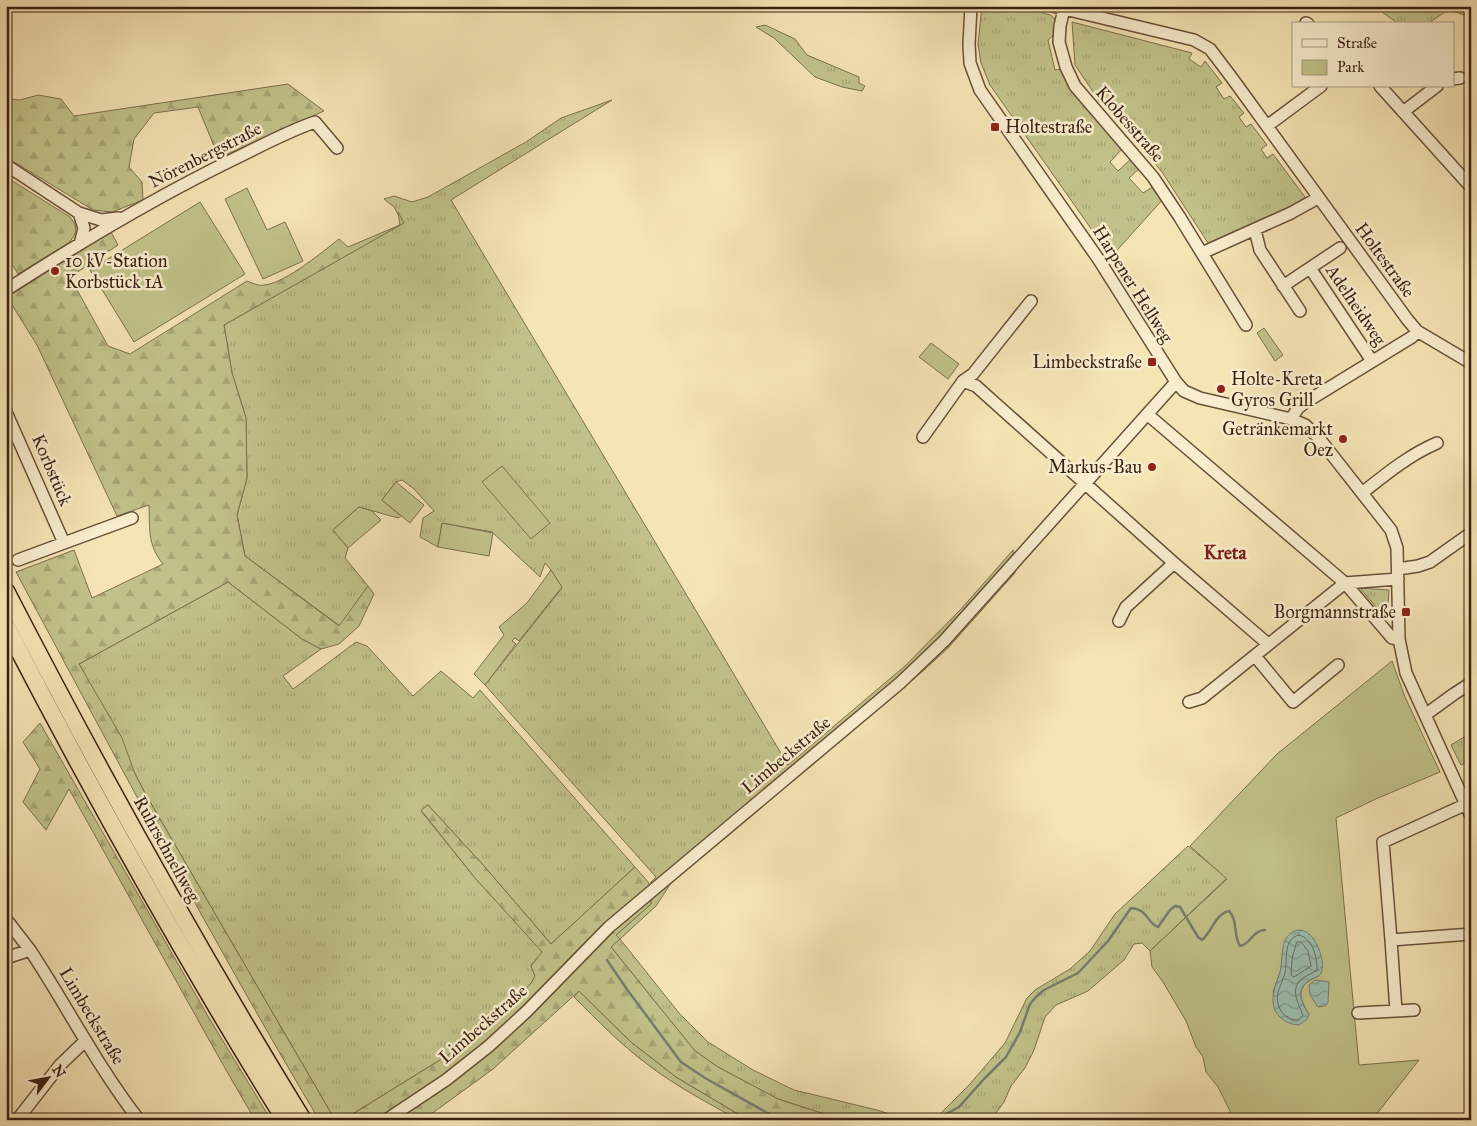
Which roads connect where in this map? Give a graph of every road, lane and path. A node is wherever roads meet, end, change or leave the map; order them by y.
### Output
1 (971, 6) edge
2 (1058, 8) edge
3 (1318, 88) edge
4 (1382, 88) edge
5 (1434, 88) edge
6 (1402, 112) junction
7 (1267, 126) junction
8 (337, 148) dead end
9 (6, 165) edge
10 (1471, 187) edge
11 (1318, 198) junction
12 (79, 213) junction
13 (122, 218) junction
14 (1255, 230) junction
15 (80, 244) junction
16 (1340, 248) dead end
17 (1202, 253) junction
18 (1310, 268) junction
19 (1283, 286) junction
20 (6, 290) edge
21 (1031, 301) dead end
22 (1300, 311) dead end
23 (1246, 325) dead end
24 (1417, 331) junction
25 (1372, 361) junction
26 (1471, 363) edge
27 (963, 380) junction
28 (1176, 382) junction
29 (6, 412) edge
30 (1147, 414) junction
31 (1291, 419) junction
32 (923, 436) dead end
33 (1437, 443) dead end
34 (1086, 484) junction
35 (1362, 493) junction
36 (132, 518) dead end
37 (1471, 534) edge
38 (64, 543) junction
39 (18, 560) dead end
40 (1174, 563) junction
41 (1398, 574) junction
42 (1344, 583) junction
43 (6, 591) edge
44 (1119, 621) dead end
45 (6, 626) edge
46 (1399, 639) junction
47 (1268, 644) junction
48 (1255, 656) junction
49 (1338, 665) dead end
50 (1471, 684) edge
51 (1189, 702) dead end
52 (1426, 715) junction
53 (1469, 803) edge
54 (1471, 816) edge
55 (6, 919) edge
56 (1471, 934) edge
57 (1390, 940) junction
58 (30, 950) junction
59 (6, 958) edge
60 (1414, 1010) dead end
61 (1396, 1011) junction
62 (1358, 1013) dead end
63 (85, 1041) junction
64 (17, 1120) edge
65 (139, 1120) edge
66 (285, 1120) edge
67 (303, 1120) edge
68 (386, 1120) edge

1 - 28 street, Harpener Hellweg
2 - 7 street, Holtestraße
2 - 17 street, Klobesstraße
3 - 7 street
4 - 6 street
5 - 6 street
6 - 10 street
7 - 11 street, Holtestraße
8 - 13 street, Nörenbergstraße
9 - 12 street, Nörenbergstraße
11 - 14 street
11 - 24 street, Holtestraße
12 - 13 street, Nörenbergstraße
12 - 15 street
13 - 15 street
14 - 17 street
14 - 19 street
15 - 20 street
16 - 18 street, Adelheidweg
17 - 23 street, Klobesstraße
18 - 19 street, Adelheidweg
18 - 25 street, Adelheidweg
19 - 22 street
21 - 27 street
24 - 25 street
24 - 26 street, Holtestraße
25 - 31 street
27 - 32 street
27 - 34 street
28 - 30 street, Limbeckstraße
28 - 31 street, Harpener Hellweg
29 - 38 street, Korbstück
30 - 34 street, Limbeckstraße
30 - 42 street
31 - 35 street, Harpener Hellweg
33 - 35 street
34 - 40 street
34 - 68 street, Limbeckstraße
35 - 41 street, Harpener Hellweg
36 - 38 street
37 - 41 street
38 - 39 street
40 - 44 street
40 - 47 street
41 - 42 street
41 - 46 street, Harpener Hellweg
42 - 46 street
42 - 47 street
43 - 67 highway, Ruhrschnellweg
45 - 66 highway, Ruhrschnellweg
46 - 52 street, Harpener Hellweg
47 - 48 street
48 - 49 street
48 - 51 street
50 - 52 street
52 - 53 street, Harpener Hellweg
53 - 54 street, Harpener Hellweg
53 - 57 street
55 - 58 street, Limbeckstraße
56 - 57 street
57 - 61 street
58 - 59 street
58 - 63 street, Limbeckstraße
60 - 61 street
61 - 62 street
63 - 64 street
63 - 65 street, Limbeckstraße

